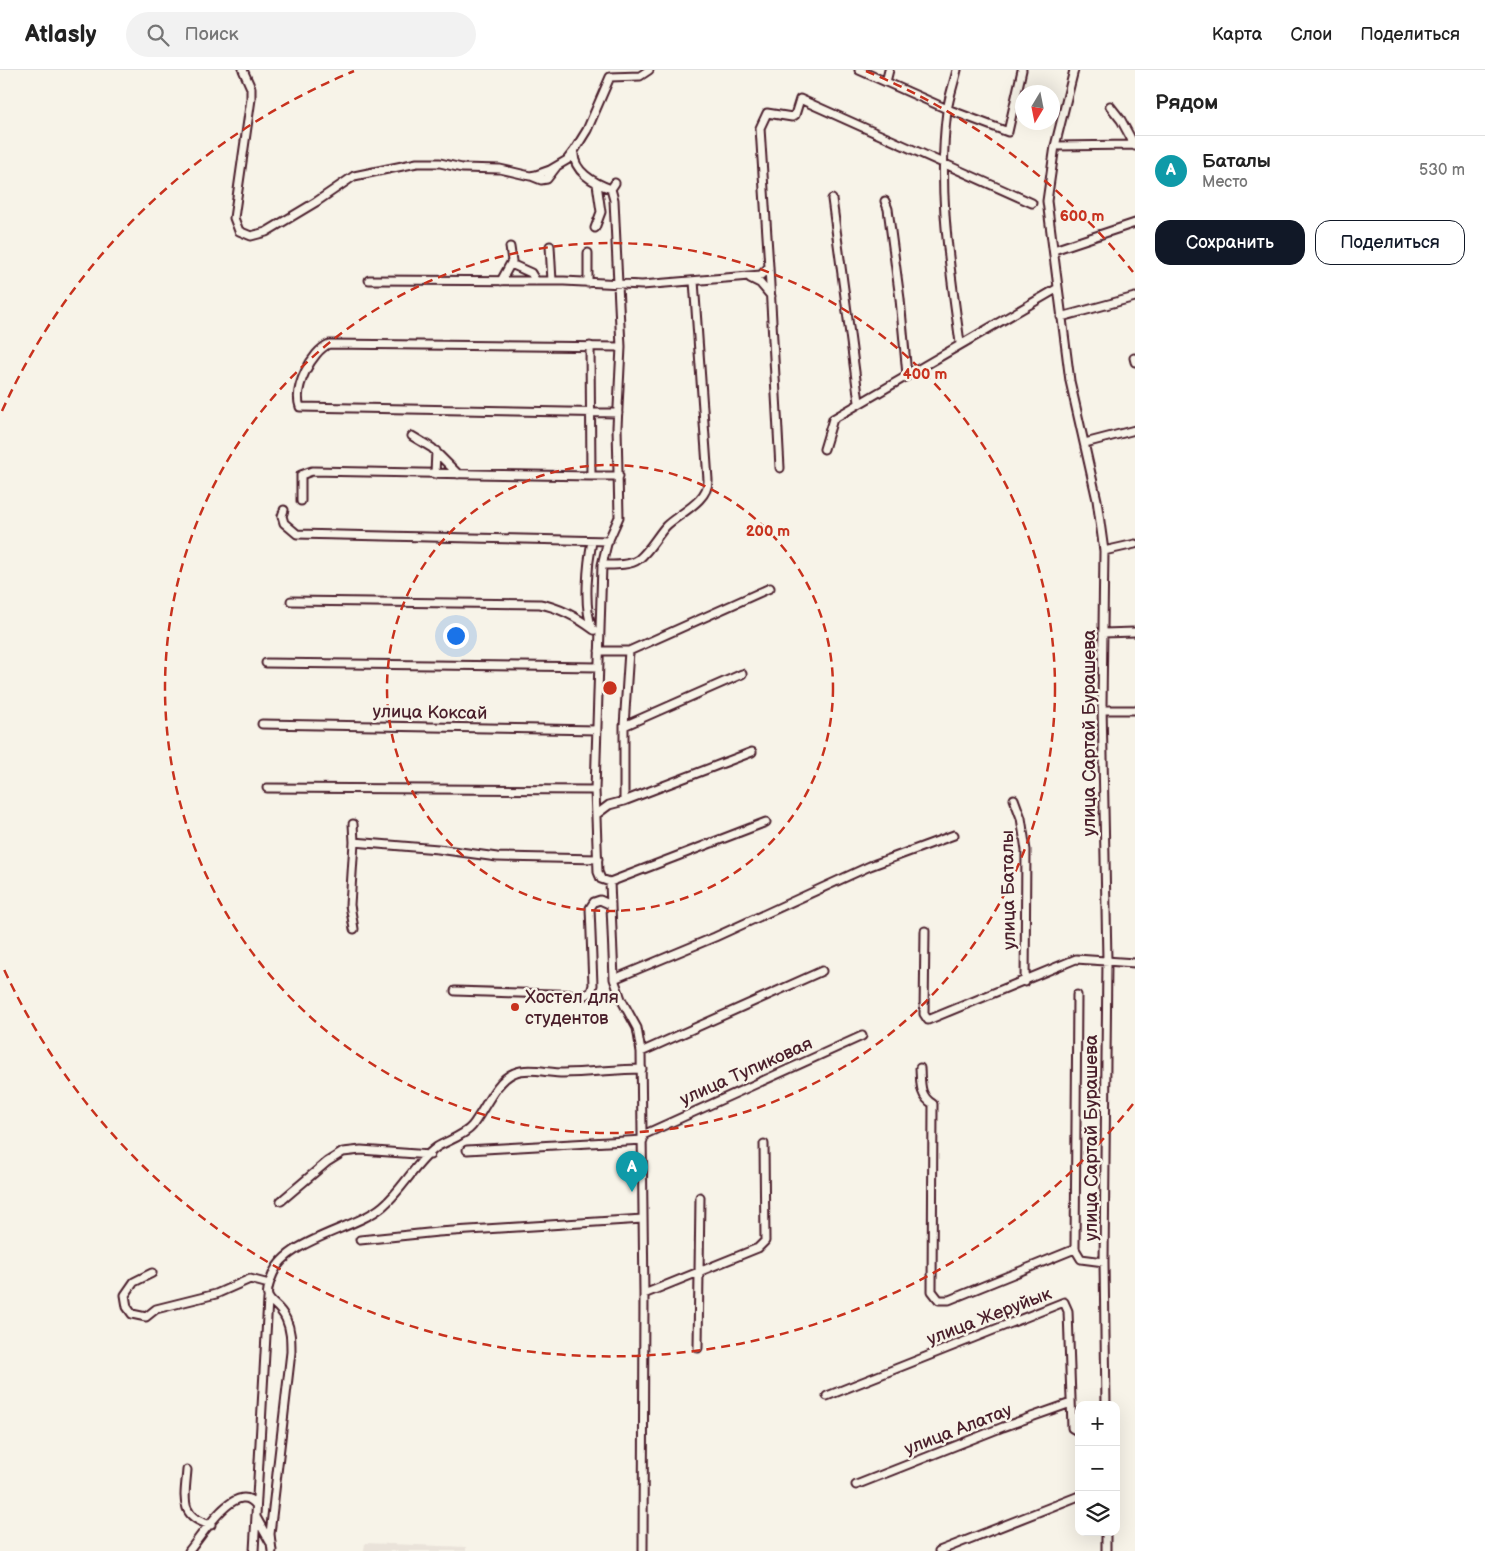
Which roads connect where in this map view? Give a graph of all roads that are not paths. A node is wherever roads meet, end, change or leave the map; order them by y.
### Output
1 (243, 70) edge
2 (649, 70) edge
3 (858, 70) edge
4 (889, 70) edge
5 (957, 70) edge
6 (1022, 70) edge
7 (1074, 70) edge
8 (886, 82) junction
9 (1110, 106) dead end
10 (947, 109) junction
11 (1135, 145) edge
12 (1055, 146) junction
13 (574, 151) junction
14 (945, 164) junction
15 (597, 184) junction
16 (832, 199) dead end
17 (884, 201) dead end
18 (1032, 203) dead end
19 (1135, 223) edge
20 (595, 228) dead end
21 (550, 246) dead end
22 (510, 247) dead end
23 (1054, 250) junction
24 (588, 253) dead end
25 (511, 264) junction
26 (769, 267) junction
27 (747, 277) junction
28 (369, 280) dead end
29 (501, 280) junction
30 (536, 281) junction
31 (552, 281) junction
32 (694, 281) junction
33 (588, 283) junction
34 (619, 284) junction
35 (1058, 288) junction
36 (772, 297) junction
37 (1135, 297) edge
38 (1061, 317) junction
39 (960, 344) junction
40 (590, 346) junction
41 (621, 347) junction
42 (906, 375) junction
43 (859, 402) junction
44 (591, 412) junction
45 (618, 413) junction
46 (1135, 430) edge
47 (412, 436) dead end
48 (1085, 443) junction
49 (824, 449) dead end
50 (436, 451) junction
51 (780, 468) dead end
52 (435, 474) junction
53 (458, 474) junction
54 (591, 476) junction
55 (619, 476) junction
56 (301, 501) dead end
57 (284, 510) dead end
58 (592, 540) junction
59 (609, 541) junction
60 (1135, 544) edge
61 (1104, 551) junction
62 (602, 565) junction
63 (770, 588) dead end
64 (291, 601) dead end
65 (1135, 632) edge
66 (597, 633) junction
67 (1103, 633) junction
68 (599, 651) junction
69 (629, 651) junction
70 (266, 663) dead end
71 (598, 667) junction
72 (742, 674) dead end
73 (1102, 710) junction
74 (1135, 710) edge
75 (262, 724) dead end
76 (624, 726) junction
77 (597, 730) junction
78 (752, 752) dead end
79 (267, 788) dead end
80 (595, 790) junction
81 (1014, 799) dead end
82 (624, 802) junction
83 (597, 814) junction
84 (766, 822) dead end
85 (353, 824) dead end
86 (954, 834) dead end
87 (354, 842) junction
88 (598, 859) junction
89 (610, 882) junction
90 (611, 905) junction
91 (354, 929) dead end
92 (925, 931) dead end
93 (1107, 960) junction
94 (1135, 963) edge
95 (822, 971) dead end
96 (614, 979) junction
97 (1025, 982) junction
98 (456, 991) dead end
99 (1077, 996) dead end
100 (862, 1036) dead end
101 (642, 1052) junction
102 (920, 1068) dead end
103 (642, 1069) junction
104 (643, 1138) junction
105 (764, 1144) dead end
106 (467, 1150) dead end
107 (430, 1155) junction
108 (700, 1197) dead end
109 (281, 1201) dead end
110 (644, 1219) junction
111 (360, 1240) dead end
112 (1075, 1249) junction
113 (1104, 1262) junction
114 (699, 1272) junction
115 (152, 1273) dead end
116 (269, 1284) junction
117 (644, 1294) junction
118 (268, 1299) junction
119 (698, 1348) dead end
120 (827, 1396) dead end
121 (1106, 1401) edge
122 (1071, 1403) junction
123 (1075, 1430) edge
124 (187, 1470) dead end
125 (856, 1485) dead end
126 (1075, 1498) edge
127 (256, 1504) junction
128 (256, 1516) junction
129 (211, 1525) junction
130 (1106, 1536) edge
131 (271, 1548) edge
132 (189, 1551) edge
133 (254, 1551) edge
134 (642, 1551) edge
135 (938, 1551) edge
136 (1106, 1551) edge

1 - 13 street
2 - 13 street
3 - 8 street
4 - 8 street
5 - 10 street
6 - 10 street
7 - 12 street, улица Сартай Бурашева
8 - 10 street
9 - 11 street
10 - 14 street
11 - 12 street
12 - 23 street, улица Сартай Бурашева
13 - 15 street
14 - 18 street
14 - 26 street
14 - 39 street
15 - 20 street
15 - 34 street
16 - 43 street
17 - 42 street
19 - 23 street
21 - 31 street
22 - 25 street
23 - 35 street, улица Сартай Бурашева
24 - 33 street
25 - 29 street
25 - 30 street
26 - 27 street
26 - 36 street
27 - 32 street
27 - 36 street
28 - 29 street
29 - 30 street
30 - 31 street
31 - 33 street
32 - 34 street
32 - 62 street
33 - 34 street
34 - 41 street
35 - 38 street, улица Сартай Бурашева
35 - 39 street
36 - 51 street
37 - 38 street
38 - 48 street, улица Сартай Бурашева
39 - 42 street
40 - 41 street
40 - 44 street
40 - 44 street
41 - 45 street
42 - 43 street
43 - 49 street
44 - 45 street
44 - 54 street
45 - 55 street
46 - 48 street
47 - 50 street
48 - 61 street, улица Сартай Бурашева
50 - 52 street
50 - 53 street
52 - 53 street
52 - 56 street
53 - 54 street
54 - 55 street
55 - 59 street
57 - 58 street
58 - 59 street
58 - 66 street
59 - 62 street
60 - 61 street
61 - 67 street, улица Сартай Бурашева
62 - 66 street
63 - 69 street
64 - 66 street
65 - 67 street
66 - 68 street
67 - 73 street, улица Сартай Бурашева
68 - 69 street
68 - 71 street
69 - 76 street
70 - 71 street
71 - 77 street
72 - 76 street
73 - 74 street
73 - 93 street, улица Сартай Бурашева
75 - 77 street, улица Коксай
76 - 82 street
77 - 80 street
78 - 82 street
79 - 80 street
80 - 83 street
81 - 97 street, улица Баталы
82 - 83 street
83 - 88 street
84 - 89 street
85 - 87 street
86 - 96 street
87 - 88 street
87 - 91 street
88 - 89 street
89 - 90 street
90 - 96 street
90 - 98 street
92 - 97 street
93 - 94 street
93 - 97 street
93 - 113 street, улица Сартай Бурашева
95 - 101 street
96 - 101 street
99 - 112 street
100 - 104 street, улица Тупиковая
101 - 103 street
102 - 112 street
103 - 104 street
103 - 107 street
104 - 106 street
104 - 110 street
105 - 114 street
107 - 109 street
107 - 116 street
108 - 114 street
110 - 111 street
110 - 117 street
112 - 113 street
113 - 121 street, улица Сартай Бурашева
114 - 117 street
114 - 119 street
115 - 116 street
116 - 118 street
117 - 134 street
118 - 127 street
118 - 131 street
120 - 122 street, улица Жеруйык
122 - 123 street, улица Жеруйык
122 - 125 street, улица Алатау
124 - 129 street
126 - 135 street
127 - 128 street
127 - 129 street
128 - 131 street
128 - 133 street
129 - 132 street
130 - 136 street

